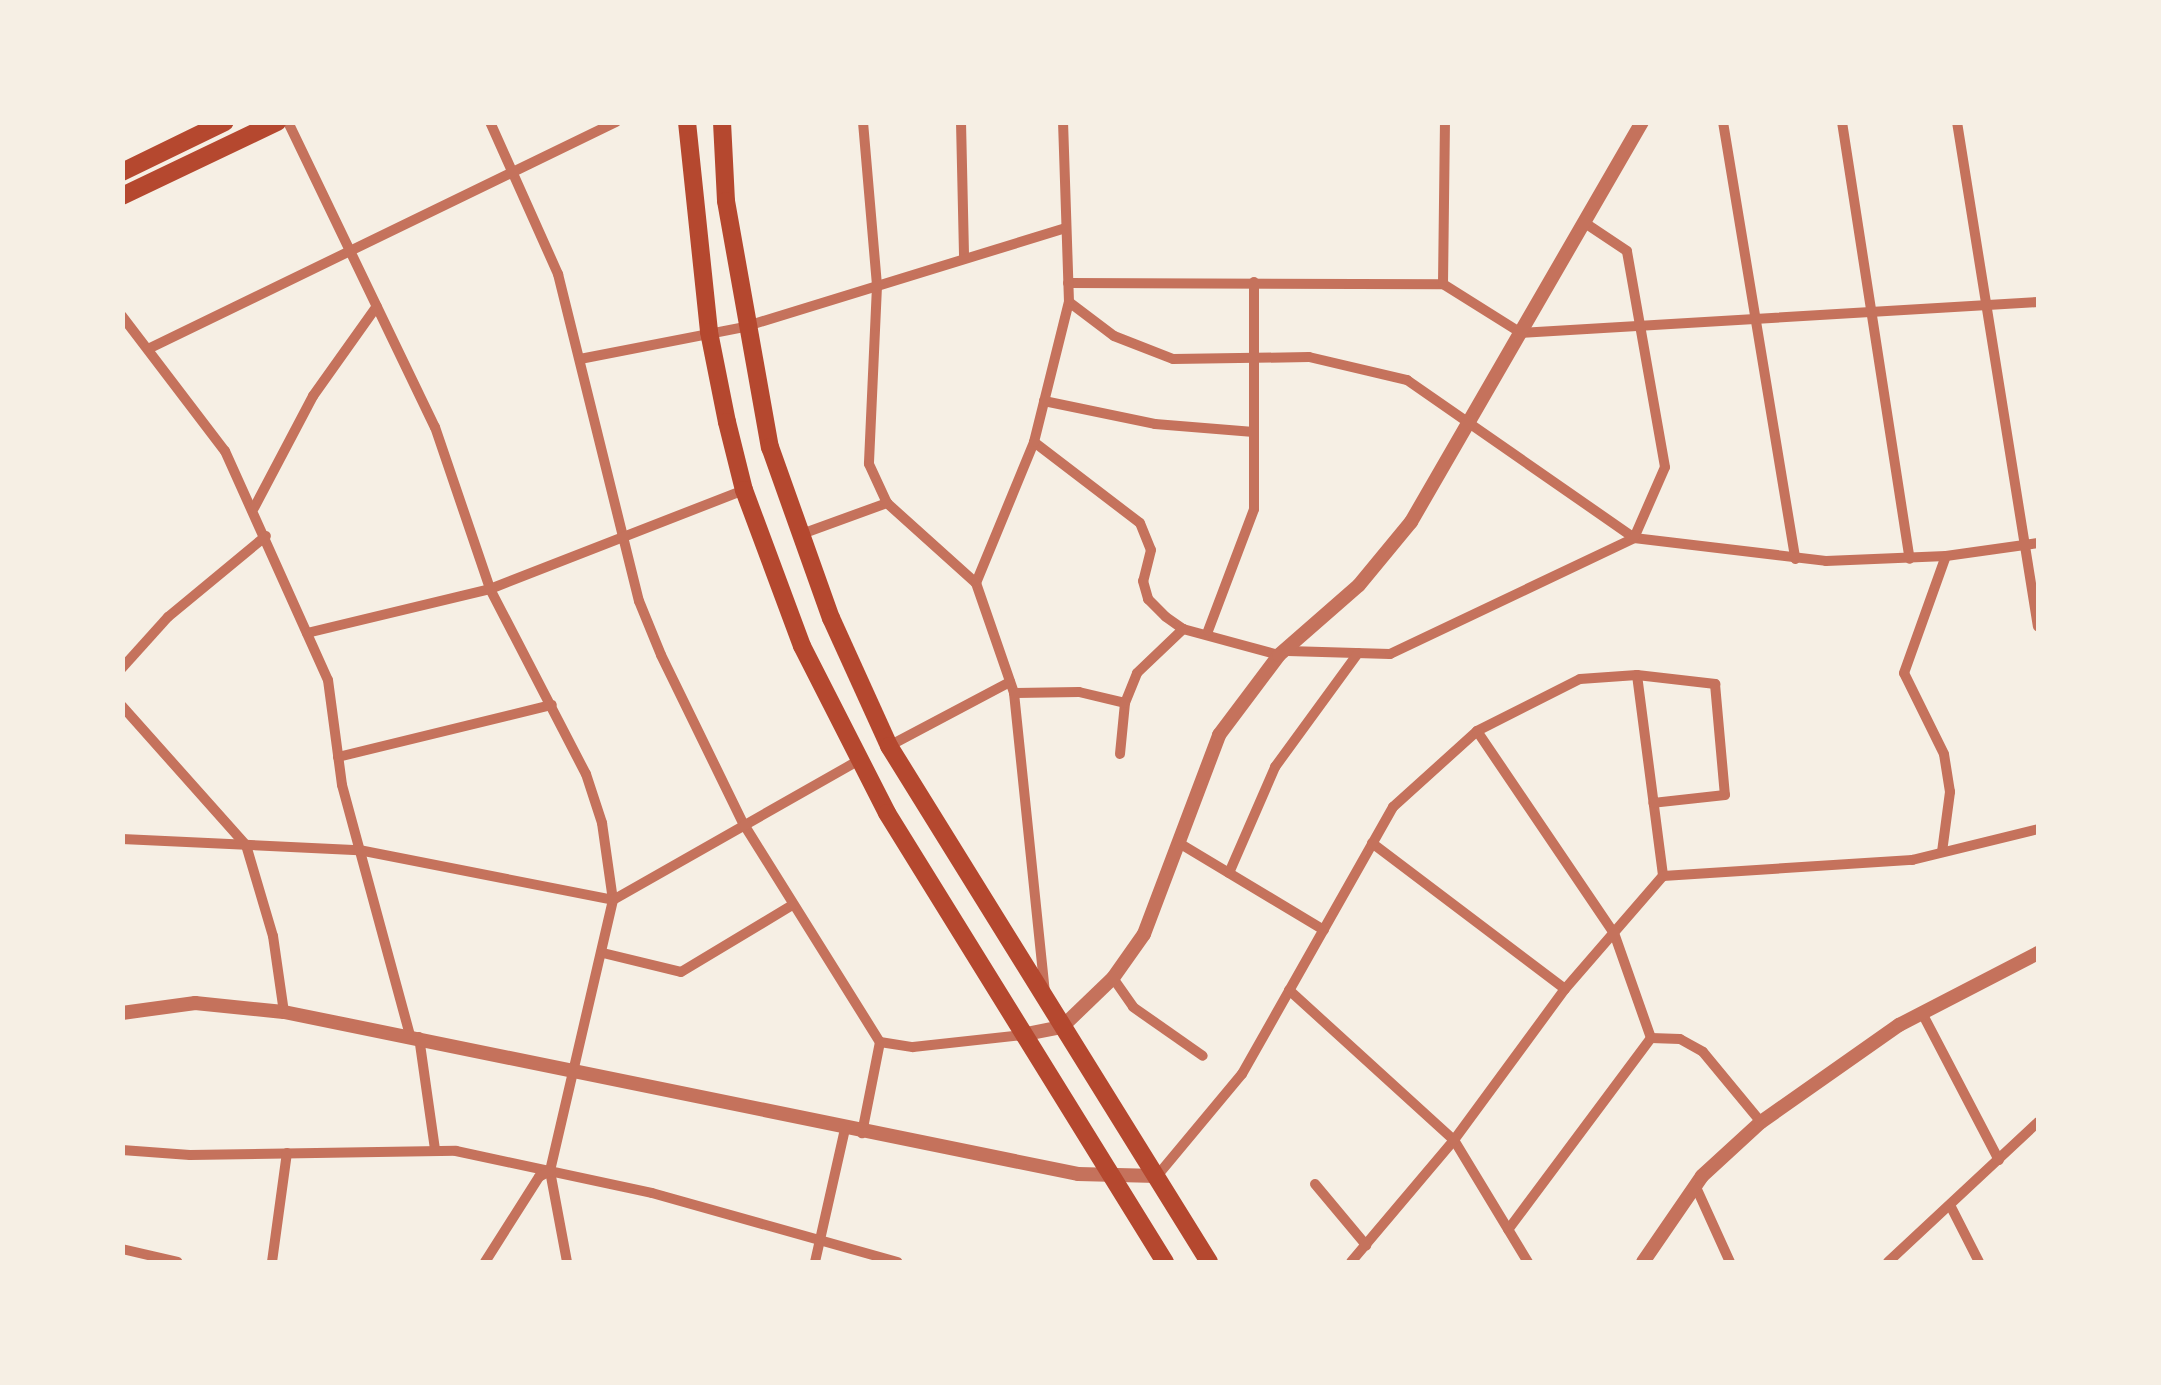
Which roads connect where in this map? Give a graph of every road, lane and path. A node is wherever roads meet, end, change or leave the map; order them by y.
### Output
1 (225, 122) edge
2 (277, 122) edge
3 (288, 122) edge
4 (490, 122) edge
5 (616, 122) edge
6 (687, 122) edge
7 (722, 122) edge
8 (863, 122) edge
9 (962, 122) edge
10 (1063, 122) edge
11 (1445, 122) edge
12 (1642, 122) edge
13 (1723, 122) edge
14 (1842, 122) edge
15 (1957, 122) edge
16 (513, 170) junction
17 (122, 172) edge
18 (122, 196) edge
19 (1584, 223) junction
20 (1063, 229) junction
21 (353, 252) junction
22 (964, 256) junction
23 (1254, 282) junction
24 (1068, 283) junction
25 (1442, 284) junction
26 (877, 286) junction
27 (1069, 302) junction
28 (2038, 302) edge
29 (1985, 305) junction
30 (377, 306) junction
31 (1869, 314) junction
32 (122, 316) edge
33 (1755, 318) junction
34 (1641, 323) junction
35 (744, 327) junction
36 (709, 332) junction
37 (1521, 332) junction
38 (148, 349) junction
39 (580, 358) junction
40 (1253, 358) junction
41 (1044, 401) junction
42 (1473, 420) junction
43 (1254, 432) junction
44 (1034, 442) junction
45 (744, 490) junction
46 (887, 503) junction
47 (254, 508) junction
48 (798, 535) junction
49 (266, 536) junction
50 (625, 538) junction
51 (1634, 538) junction
52 (2038, 543) edge
53 (2026, 545) junction
54 (1946, 556) junction
55 (1795, 558) junction
56 (1910, 559) junction
57 (976, 583) junction
58 (490, 589) junction
59 (2038, 627) edge
60 (1183, 629) junction
61 (1208, 631) junction
62 (307, 633) junction
63 (1284, 653) junction
64 (1358, 653) junction
65 (122, 668) edge
66 (1637, 675) junction
67 (1012, 687) junction
68 (1125, 703) junction
69 (552, 705) junction
70 (122, 706) edge
71 (1476, 731) junction
72 (890, 746) junction
73 (1120, 754) dead end
74 (338, 757) junction
75 (858, 761) junction
76 (1653, 803) junction
77 (743, 823) junction
78 (2038, 829) edge
79 (122, 838) edge
80 (1372, 843) junction
81 (1178, 844) junction
82 (246, 845) junction
83 (359, 850) junction
84 (1942, 852) junction
85 (1229, 873) junction
86 (1663, 876) junction
87 (613, 900) junction
88 (791, 906) junction
89 (1324, 930) junction
90 (1614, 933) junction
91 (603, 953) junction
92 (2038, 953) edge
93 (1113, 978) junction
94 (1565, 989) junction
95 (1289, 990) junction
96 (1046, 1001) junction
97 (284, 1012) junction
98 (122, 1013) edge
99 (1922, 1013) junction
100 (1062, 1027) junction
101 (1020, 1035) junction
102 (414, 1036) junction
103 (1652, 1038) junction
104 (880, 1042) junction
105 (1203, 1056) dead end
106 (576, 1071) junction
107 (1761, 1122) junction
108 (2038, 1122) edge
109 (845, 1130) junction
110 (862, 1132) junction
111 (1454, 1140) junction
112 (122, 1150) edge
113 (435, 1150) junction
114 (286, 1153) junction
115 (2000, 1160) junction
116 (550, 1171) junction
117 (1106, 1175) junction
118 (1156, 1176) junction
119 (1315, 1184) dead end
120 (1695, 1185) junction
121 (1950, 1205) junction
122 (1508, 1230) junction
123 (816, 1242) junction
124 (1366, 1245) junction
125 (122, 1249) edge
126 (178, 1262) edge
127 (272, 1262) edge
128 (485, 1262) edge
129 (568, 1262) edge
130 (815, 1262) edge
131 (898, 1262) edge
132 (1165, 1262) edge
133 (1210, 1262) edge
134 (1351, 1262) edge
135 (1528, 1262) edge
136 (1643, 1262) edge
137 (1730, 1262) edge
138 (1888, 1262) edge
139 (1979, 1262) edge

1 - 17 main road
2 - 18 main road
3 - 21 street
4 - 16 street
5 - 16 street
6 - 36 main road
7 - 35 main road
8 - 26 street
9 - 22 street
10 - 20 street
11 - 25 street
12 - 19 street
13 - 33 street
14 - 31 street
15 - 29 street
16 - 21 street
16 - 39 street
19 - 34 street
19 - 37 street
20 - 22 street
20 - 24 street
21 - 30 street
21 - 38 street
22 - 26 street
23 - 24 street
23 - 25 street
23 - 40 street
24 - 27 street
25 - 37 street
26 - 35 street
26 - 46 street
27 - 40 street
27 - 41 street
28 - 29 street
29 - 31 street
29 - 53 street
30 - 47 street
30 - 58 street
31 - 33 street
31 - 56 street
32 - 38 street
33 - 34 street
33 - 55 street
34 - 37 street
34 - 51 street
35 - 36 street
35 - 48 main road
36 - 39 street
36 - 45 main road
37 - 42 street
38 - 47 street
39 - 50 street
40 - 42 street
40 - 43 street
41 - 43 street
41 - 44 street
42 - 51 street
42 - 63 street
43 - 61 street
44 - 57 street
44 - 60 street
45 - 50 street
45 - 75 main road
46 - 48 street
46 - 57 street
47 - 49 street
48 - 72 main road
49 - 62 street
49 - 65 street
50 - 58 street
50 - 77 street
51 - 55 street
51 - 64 street
52 - 53 street
53 - 54 street
53 - 59 street
54 - 56 street
54 - 84 street
55 - 56 street
57 - 67 street
58 - 62 street
58 - 69 street
60 - 61 street
60 - 68 street
61 - 63 street
62 - 74 street
63 - 64 street
63 - 81 street
64 - 85 street
66 - 71 street
66 - 76 street
66 - 76 street
67 - 68 street
67 - 72 street
67 - 96 street
68 - 73 street
69 - 74 street
69 - 87 street
70 - 82 street
71 - 80 street
71 - 90 street
72 - 96 main road
74 - 83 street
75 - 77 street
75 - 101 main road
76 - 86 street
77 - 87 street
77 - 88 street
78 - 84 street
79 - 82 street
80 - 89 street
80 - 94 street
81 - 85 street
81 - 93 street
82 - 83 street
82 - 97 street
83 - 87 street
83 - 102 street
84 - 86 street
85 - 89 street
86 - 90 street
87 - 91 street
88 - 91 street
88 - 104 street
89 - 95 street
90 - 94 street
90 - 103 street
91 - 106 street
92 - 99 street
93 - 100 street
93 - 105 street
94 - 111 street
95 - 111 street
95 - 118 street
96 - 100 main road
97 - 98 street
97 - 102 street
99 - 107 street
99 - 115 street
100 - 101 street
100 - 118 main road
101 - 104 street
101 - 117 main road
102 - 106 street
102 - 113 street
103 - 107 street
103 - 122 street
104 - 110 street
106 - 109 street
106 - 116 street
107 - 120 street
108 - 115 street
109 - 110 street
109 - 123 street
110 - 117 street
111 - 122 street
111 - 124 street
112 - 114 street
113 - 114 street
113 - 116 street
114 - 127 street
115 - 121 street
116 - 123 street
116 - 128 street
116 - 129 street
117 - 118 street
117 - 132 main road
118 - 133 main road
119 - 124 street
120 - 136 street
120 - 137 street
121 - 138 street
121 - 139 street
122 - 135 street
123 - 130 street
123 - 131 street
124 - 134 street
125 - 126 street

